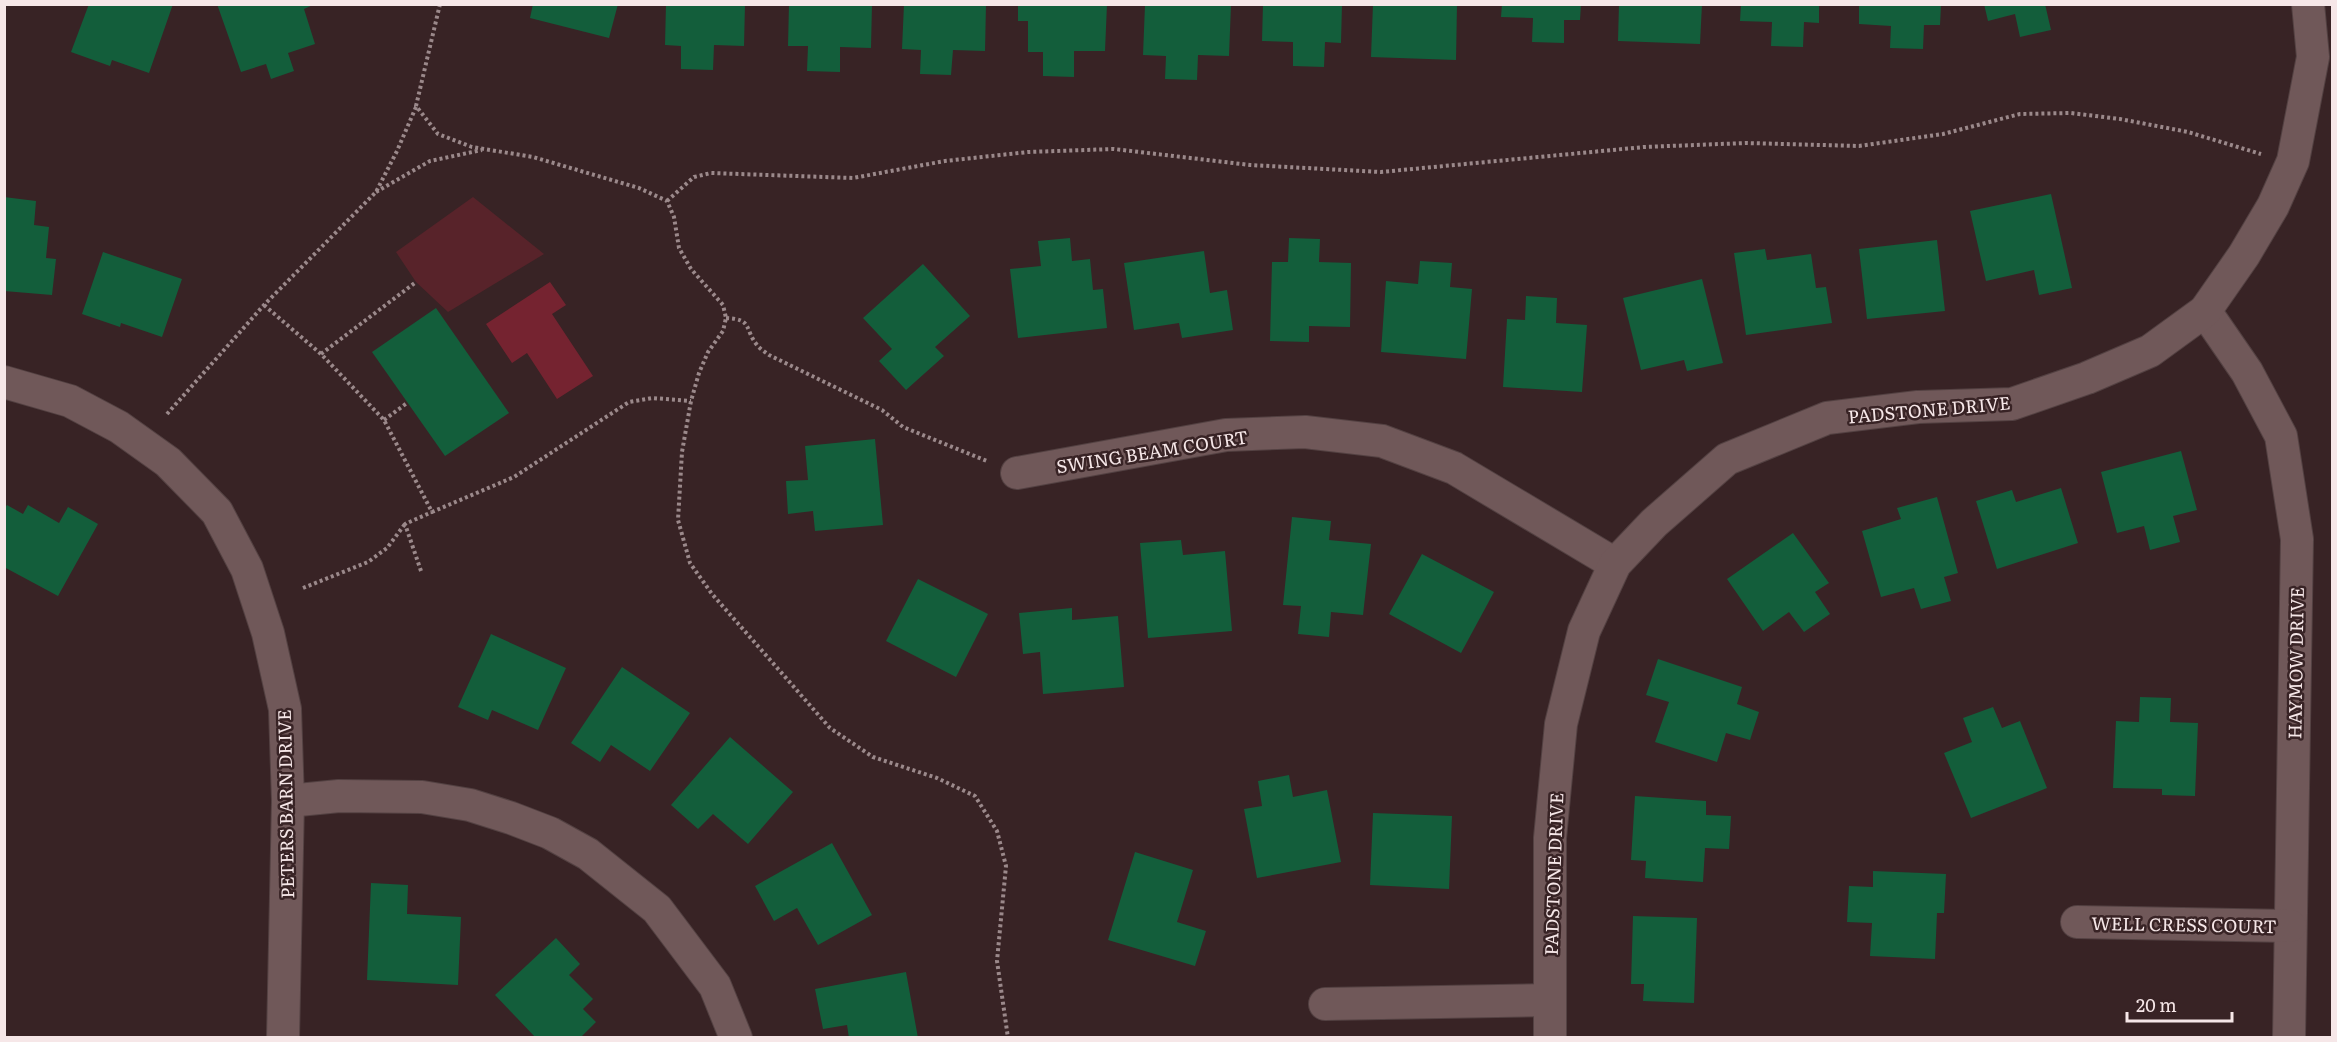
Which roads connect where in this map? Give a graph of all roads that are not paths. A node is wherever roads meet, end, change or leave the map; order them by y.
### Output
1 (2308, 4) edge
2 (2205, 311) junction
3 (4, 382) edge
4 (1017, 473) road end
5 (1616, 564) junction
6 (288, 801) junction
7 (2077, 922) dead end
8 (2290, 926) junction
9 (1550, 1000) junction
10 (1325, 1004) dead end
11 (283, 1038) edge
12 (736, 1038) edge
13 (1550, 1038) edge
14 (2289, 1038) edge

1 - 2 street, PADSTONE DRIVE
2 - 5 street, PADSTONE DRIVE
2 - 8 street, HAYMOW DRIVE
3 - 6 street, PETERS BARN DRIVE
4 - 5 street, SWING BEAM COURT
5 - 9 street, PADSTONE DRIVE
6 - 11 street, PETERS BARN DRIVE
6 - 12 street
7 - 8 street, WELL CRESS COURT
8 - 14 street, HAYMOW DRIVE
9 - 10 street
9 - 13 street, PADSTONE DRIVE

